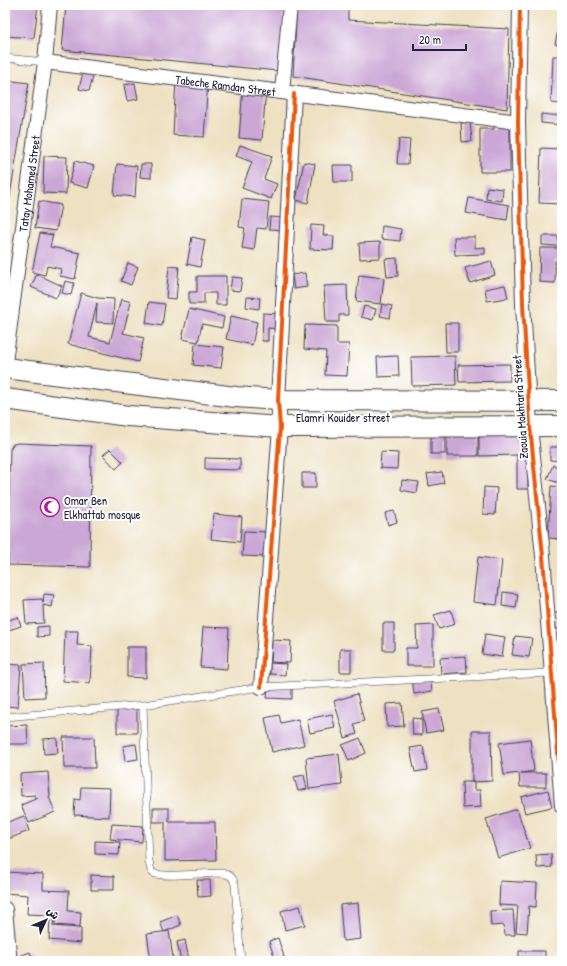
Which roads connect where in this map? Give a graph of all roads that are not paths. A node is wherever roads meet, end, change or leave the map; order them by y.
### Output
1 (50, 5) edge
2 (290, 5) edge
3 (520, 5) edge
4 (5, 58) edge
5 (45, 62) junction
6 (288, 93) junction
7 (518, 122) junction
8 (5, 362) edge
9 (5, 368) edge
10 (5, 399) edge
11 (278, 400) junction
12 (528, 401) junction
13 (562, 401) edge
14 (530, 426) junction
15 (562, 426) edge
16 (280, 427) junction
17 (551, 673) junction
18 (262, 687) junction
19 (143, 705) junction
20 (5, 717) edge
21 (562, 806) edge
22 (5, 909) edge
23 (9, 961) edge
24 (241, 961) edge

1 - 5 street, Tatay Mohamed Street
2 - 6 street
3 - 7 street, Zaouia Mokhtaria Street
4 - 5 lane, Tabeche Ramdan Street
5 - 6 street, Tabeche Ramdan Street
5 - 8 street, Tatay Mohamed Street
6 - 7 street, Tabeche Ramdan Street
6 - 11 street
7 - 12 street, Zaouia Mokhtaria Street
9 - 11 street, Elamri Kouider street
10 - 16 street, Elamri Kouider street
11 - 12 street, Elamri Kouider street
11 - 16 street
12 - 13 street, Elamri Kouider street
12 - 14 street, Zaouia Mokhtaria Street
14 - 15 street, Elamri Kouider street
14 - 16 street, Elamri Kouider street
14 - 17 street, Zaouia Mokhtaria Street
16 - 18 street
17 - 18 lane
17 - 21 street, Zaouia Mokhtaria Street
18 - 19 lane
19 - 20 lane
19 - 24 lane
22 - 23 street

